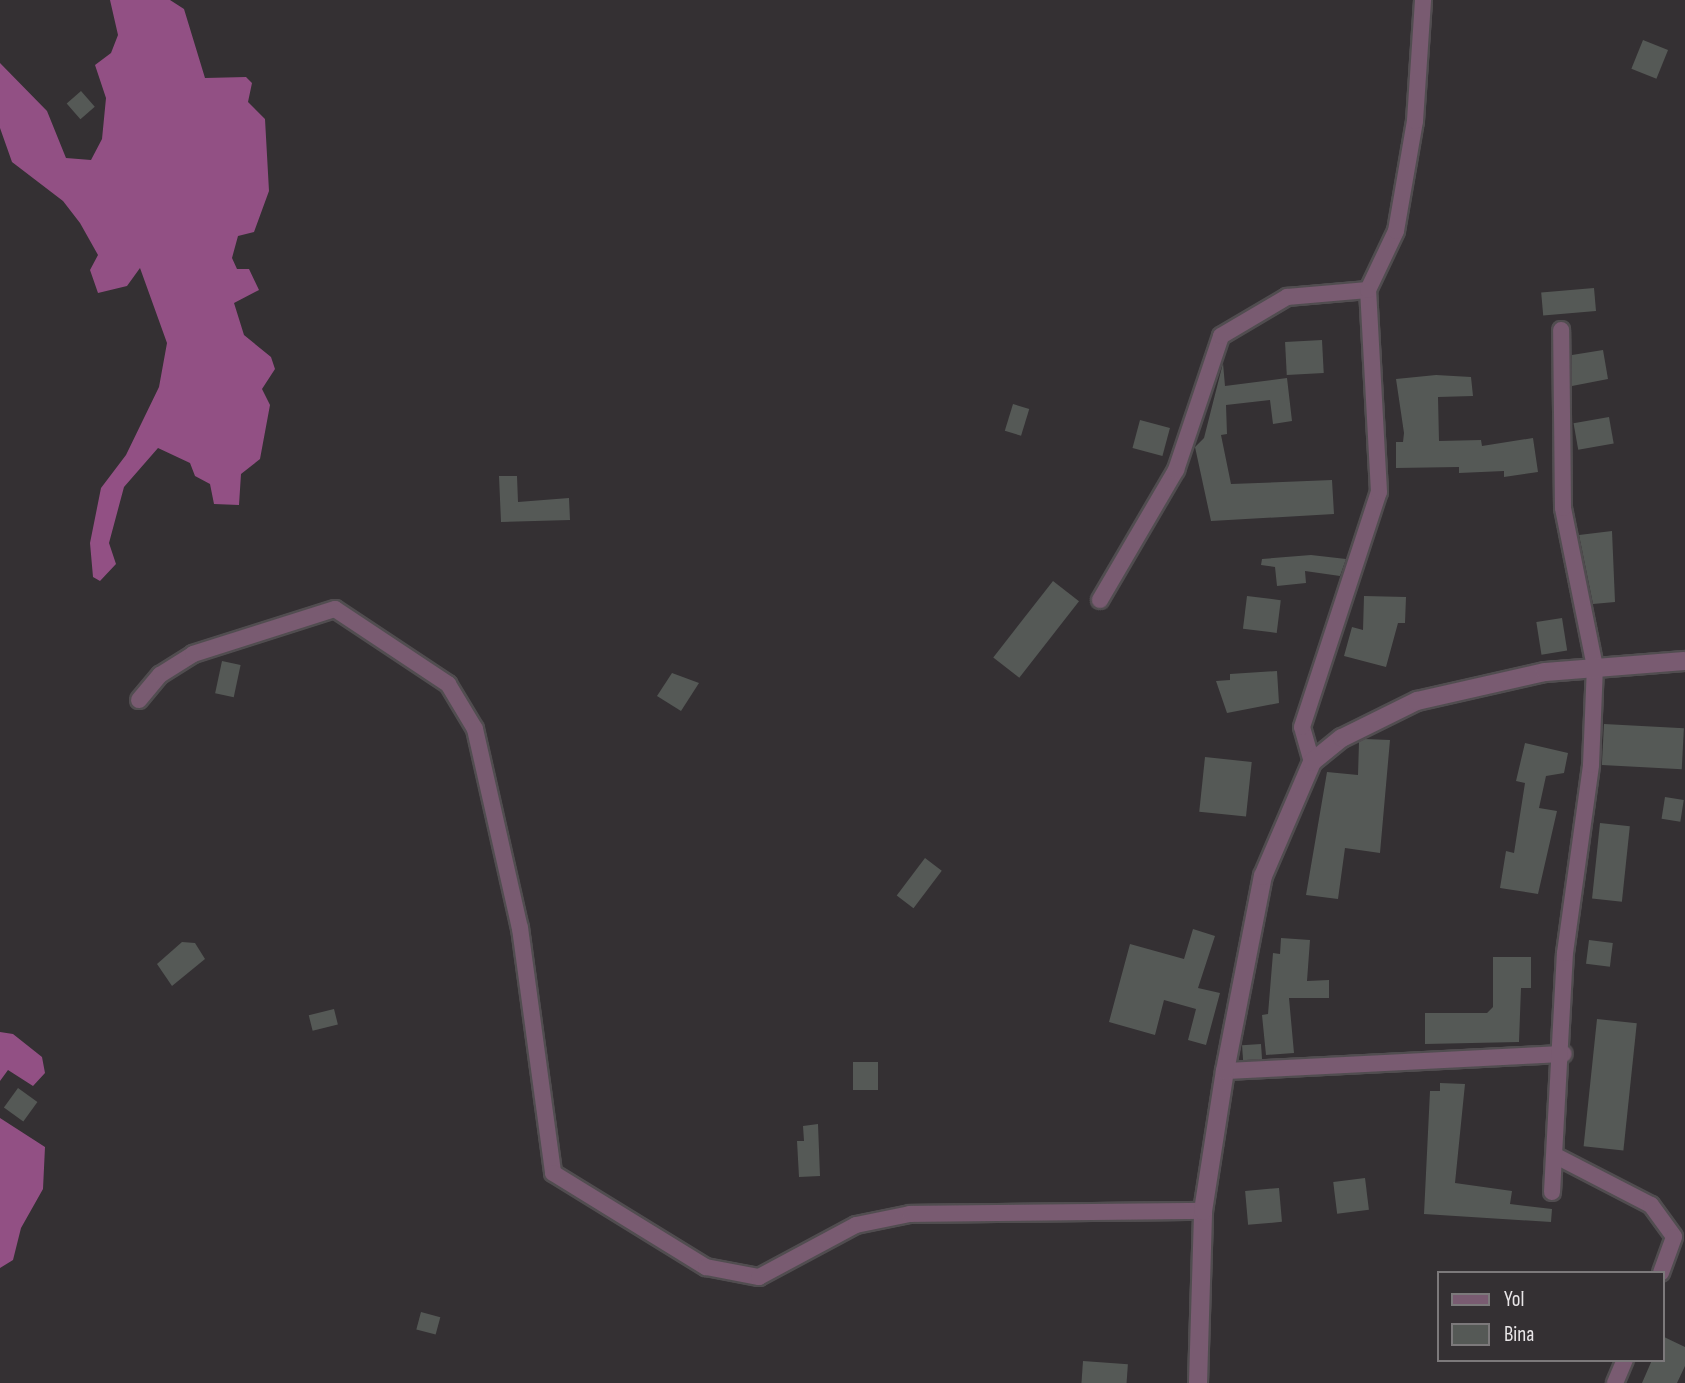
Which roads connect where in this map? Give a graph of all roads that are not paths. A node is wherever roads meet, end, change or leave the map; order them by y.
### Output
1 (1423, 0) edge
2 (1368, 290) junction
3 (1561, 330) dead end
4 (1100, 600) dead end
5 (1685, 662) edge
6 (1595, 667) junction
7 (139, 700) dead end
8 (1312, 762) junction
9 (1564, 1054) junction
10 (1225, 1072) junction
11 (1556, 1157) junction
12 (1552, 1192) dead end
13 (1203, 1210) junction
14 (1662, 1271) edge
15 (1624, 1362) edge
16 (1198, 1383) edge
17 (1615, 1383) edge

1 - 2 street
2 - 4 street
2 - 8 street
3 - 6 street
5 - 6 street
6 - 8 street
6 - 9 street
7 - 13 street
8 - 10 street
9 - 10 street
9 - 11 street
10 - 13 street
11 - 12 street
11 - 14 street
13 - 16 street
15 - 17 street

